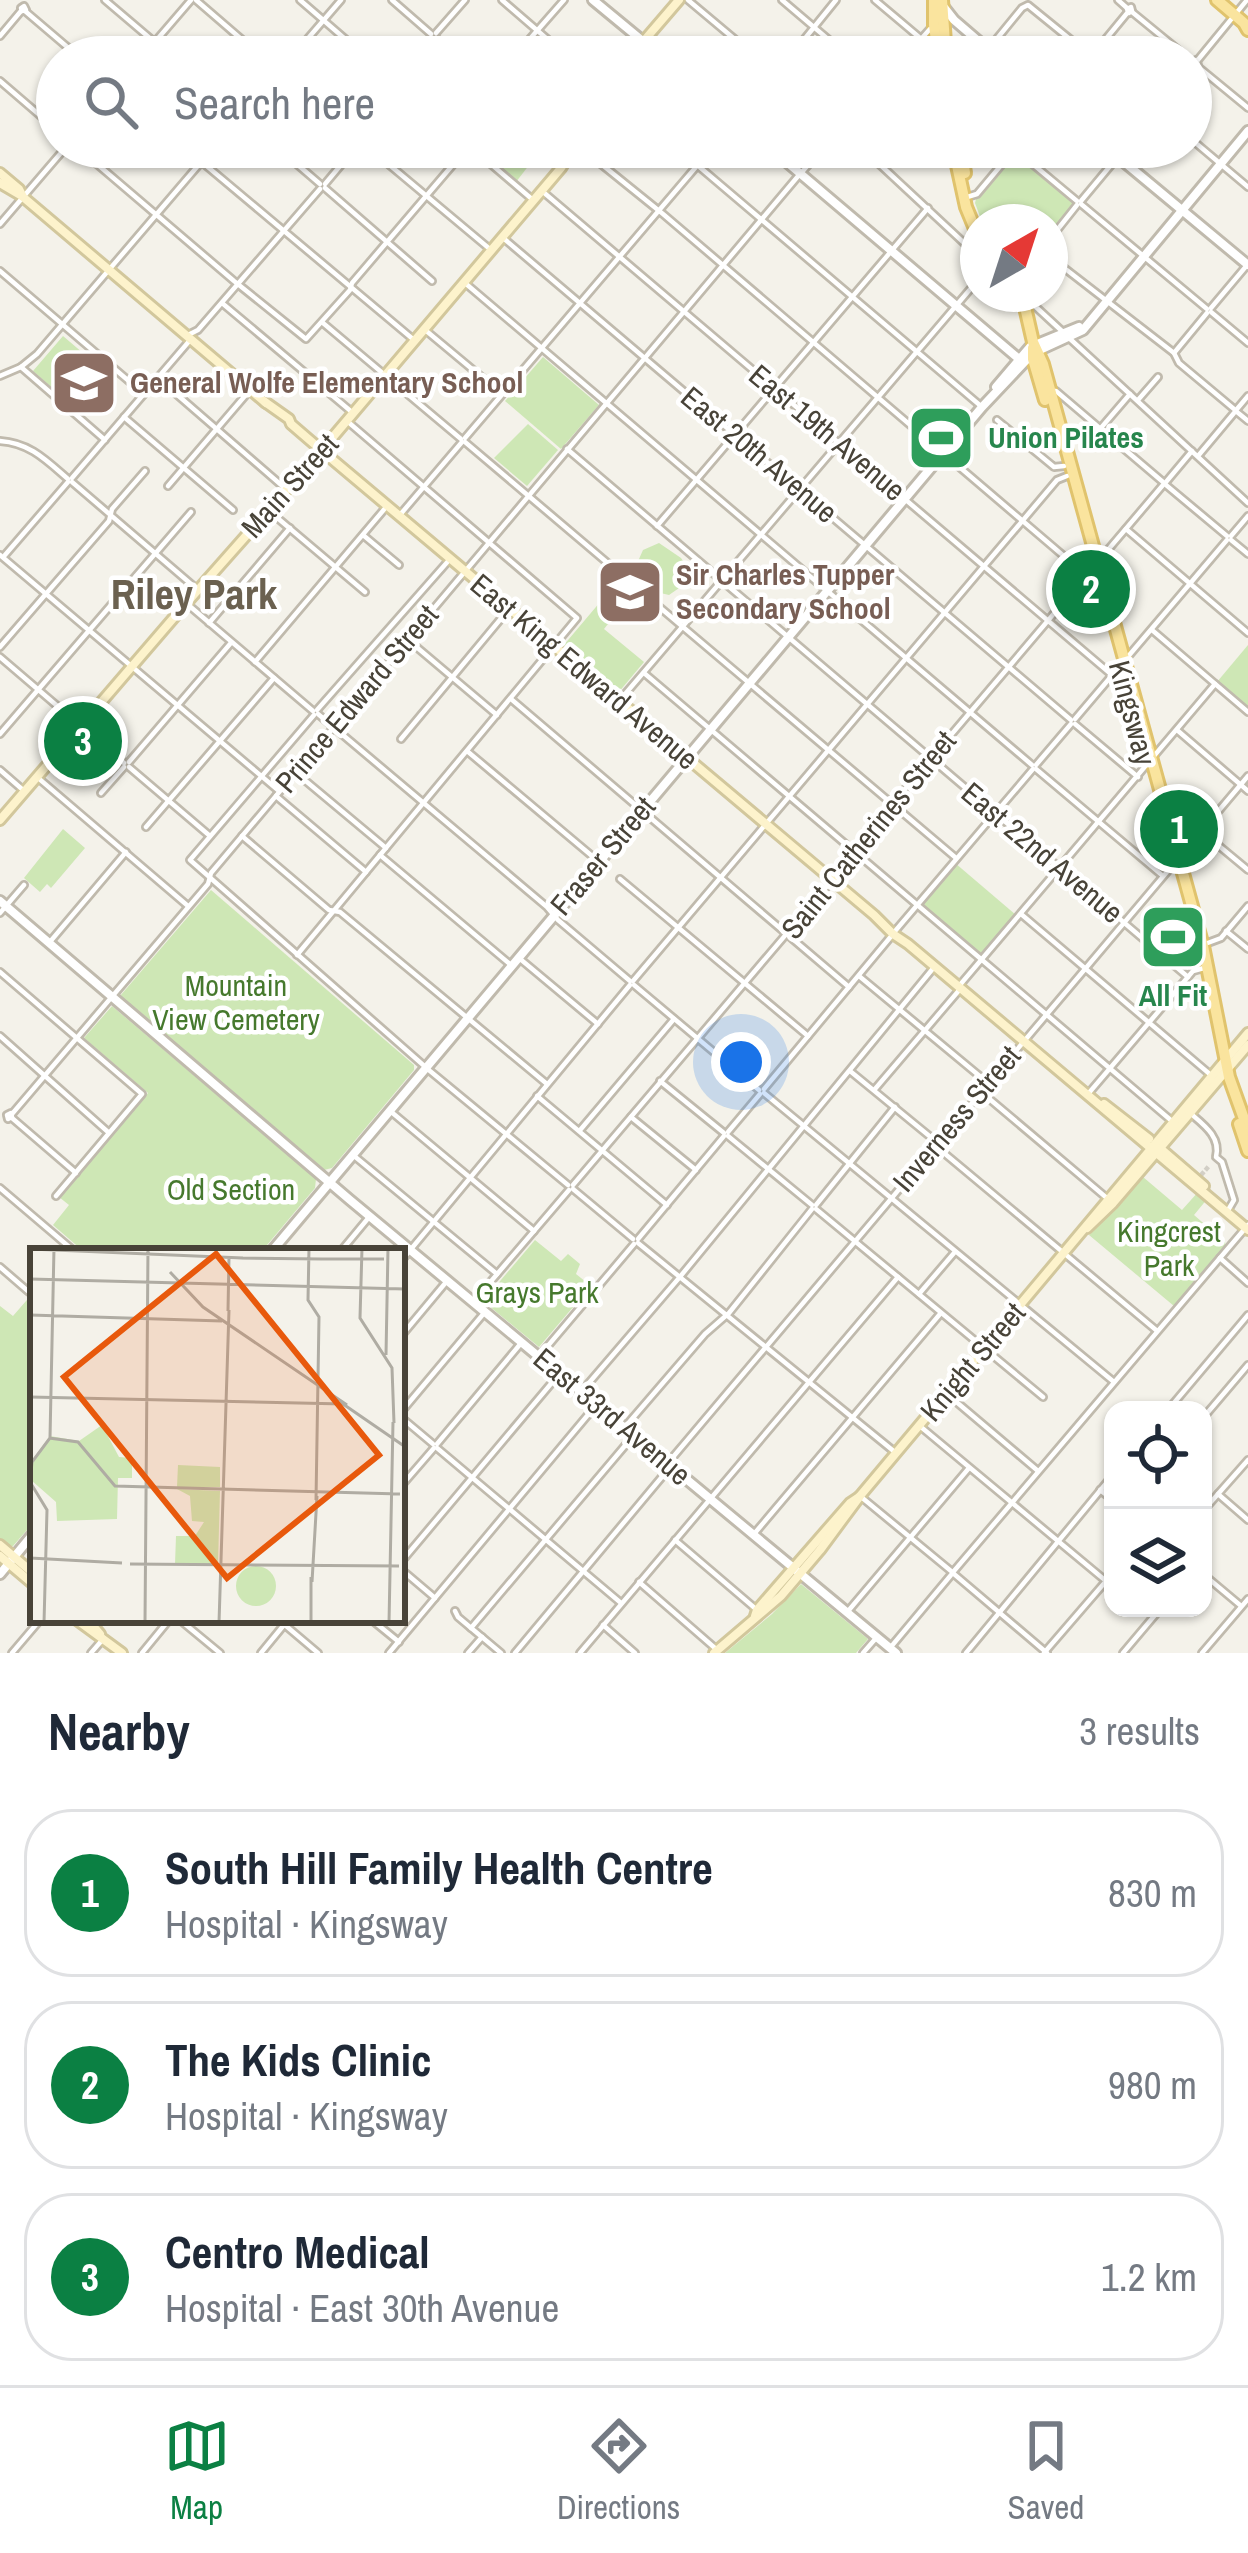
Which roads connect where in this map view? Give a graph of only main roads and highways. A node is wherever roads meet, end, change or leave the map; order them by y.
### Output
1 (683, 0) edge
2 (1216, 0) edge
3 (939, 1) edge
4 (1244, 23) edge
5 (649, 36) edge
6 (936, 36) edge
7 (940, 36) edge
8 (562, 168) edge
9 (961, 168) edge
10 (0, 173) edge
11 (0, 183) edge
12 (23, 196) junction
13 (969, 204) edge
14 (1021, 312) edge
15 (1034, 349) junction
16 (1018, 364) road end
17 (1038, 375) junction
18 (322, 450) junction
19 (1092, 568) junction
20 (0, 820) edge
21 (1248, 1033) edge
22 (1248, 1045) edge
23 (1244, 1057) edge
24 (1221, 1069) junction
25 (1248, 1130) edge
26 (1156, 1148) junction
27 (1248, 1151) edge
28 (1228, 1210) junction
29 (1086, 1228) junction
30 (1247, 1228) edge
31 (0, 1545) edge
32 (8, 1559) edge
33 (30, 1581) edge
34 (81, 1623) edge
35 (90, 1623) edge
36 (102, 1637) junction
37 (715, 1652) edge
38 (122, 1653) edge

1 - 5 main road
2 - 4 main road
3 - 6 main road
3 - 7 main road
8 - 18 main road, Main Street
9 - 13 main road
10 - 12 main road
11 - 12 main road
12 - 18 main road, East King Edward Avenue
14 - 15 main road, Kingsway
15 - 17 main road, Kingsway
15 - 19 main road, Kingsway
16 - 17 main road
17 - 19 main road, Kingsway
18 - 20 main road, Main Street
18 - 26 main road, East King Edward Avenue
19 - 24 main road, Kingsway
21 - 24 main road, Knight Street
22 - 23 main road, Knight Street
23 - 24 main road, Knight Street
24 - 25 main road, Kingsway
24 - 26 main road, Knight Street
24 - 26 main road, Knight Street
24 - 27 main road, Kingsway
26 - 28 main road, East King Edward Avenue
26 - 28 main road, East King Edward Avenue
26 - 29 main road, Knight Street
26 - 29 main road, Knight Street
28 - 30 main road, East King Edward Avenue
29 - 37 main road, Knight Street
31 - 32 main road
32 - 33 main road
34 - 36 main road
35 - 36 main road
36 - 38 main road

